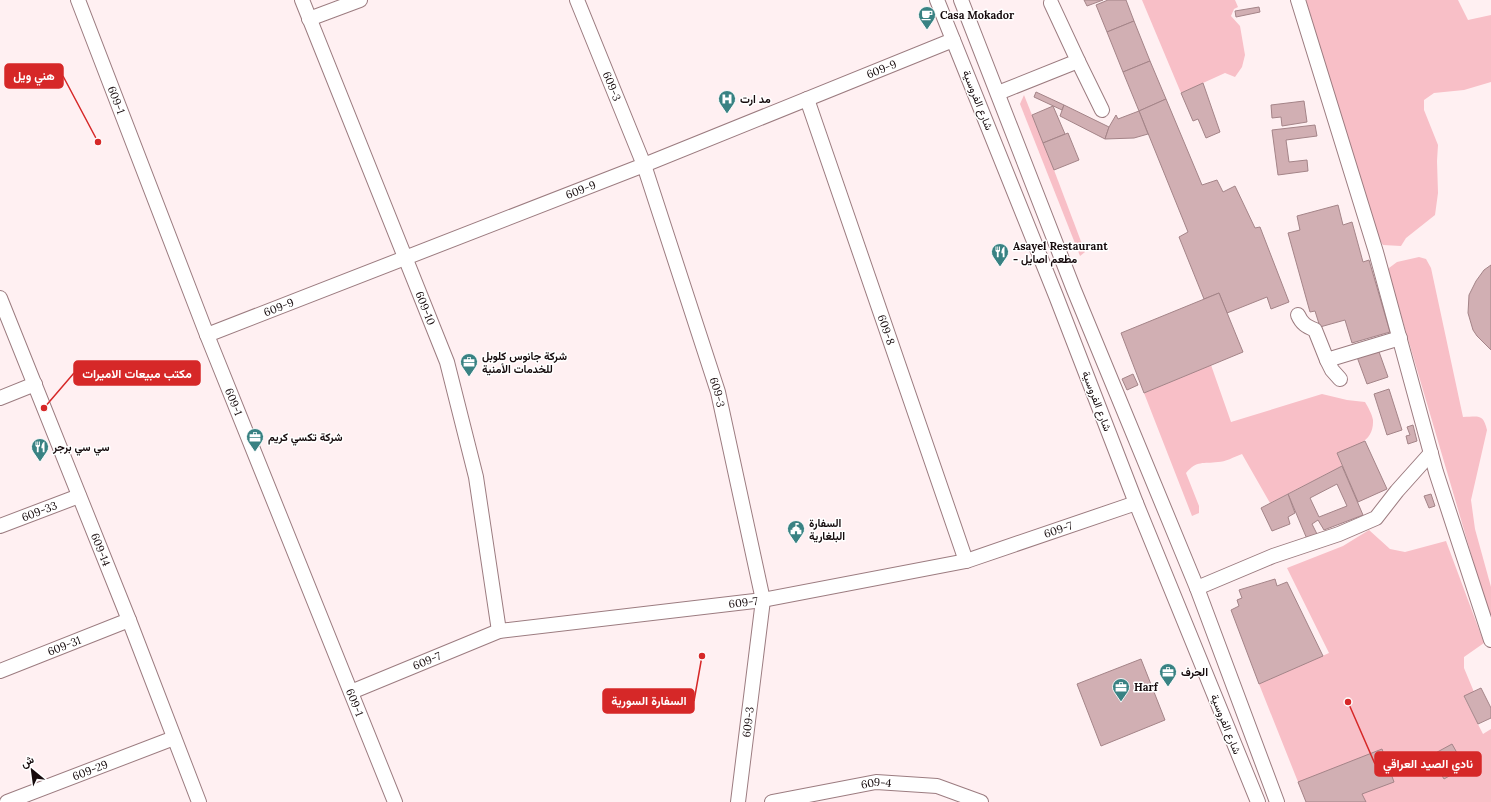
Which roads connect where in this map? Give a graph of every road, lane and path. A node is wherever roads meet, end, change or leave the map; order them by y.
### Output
1 (78, 0) edge
2 (302, 0) edge
3 (360, 0) edge
4 (577, 0) edge
5 (937, 0) edge
6 (961, 0) edge
7 (1298, 0) edge
8 (1051, 3) dead end
9 (310, 19) junction
10 (953, 40) junction
11 (1078, 61) junction
12 (998, 93) junction
13 (807, 99) junction
14 (1102, 110) dead end
15 (644, 165) junction
16 (406, 258) junction
17 (1074, 290) junction
18 (1056, 296) junction
19 (0, 298) edge
20 (1298, 315) dead end
21 (207, 336) junction
22 (1400, 338) junction
23 (1327, 360) junction
24 (1340, 379) dead end
25 (35, 384) junction
26 (0, 398) edge
27 (1431, 453) junction
28 (79, 496) junction
29 (1136, 503) junction
30 (0, 526) edge
31 (966, 561) junction
32 (1197, 588) junction
33 (763, 600) junction
34 (129, 620) junction
35 (499, 631) junction
36 (1491, 640) edge
37 (0, 671) edge
38 (351, 692) junction
39 (174, 738) junction
40 (7, 802) edge
41 (200, 802) edge
42 (395, 802) edge
43 (738, 802) edge
44 (772, 802) edge
45 (980, 802) edge
46 (1258, 802) edge
47 (1277, 802) edge

1 - 21 street, 609-1
2 - 9 street, 609-10
3 - 9 street
4 - 15 street, 609-3
5 - 10 street, شارع الفروسية
6 - 12 street, شارع الفروسية
7 - 22 street
8 - 11 street
9 - 16 street, 609-10
10 - 13 street, 609-9
10 - 18 street, شارع الفروسية
11 - 12 street
11 - 14 street
12 - 17 street, شارع الفروسية
13 - 15 street, 609-9
13 - 31 street, 609-8
15 - 16 street, 609-9
15 - 33 street, 609-3
16 - 21 street, 609-9
16 - 35 street, 609-10
17 - 18 street
17 - 32 street, شارع الفروسية
18 - 29 street, شارع الفروسية
19 - 25 street, 609-14
20 - 23 street
21 - 38 street, 609-1
22 - 23 street
22 - 27 street
23 - 24 street
25 - 26 street
25 - 28 street, 609-14
27 - 32 street
27 - 36 street
28 - 30 street, 609-33
28 - 34 street, 609-14
29 - 31 street, 609-7
29 - 46 street, شارع الفروسية
31 - 33 street, 609-7
32 - 47 street, شارع الفروسية
33 - 35 street, 609-7
33 - 43 street, 609-3
34 - 37 street, 609-31
34 - 39 street, 609-14
35 - 38 street, 609-7
38 - 42 street, 609-1
39 - 40 street, 609-29
39 - 41 street, 609-14
44 - 45 street, 609-4

